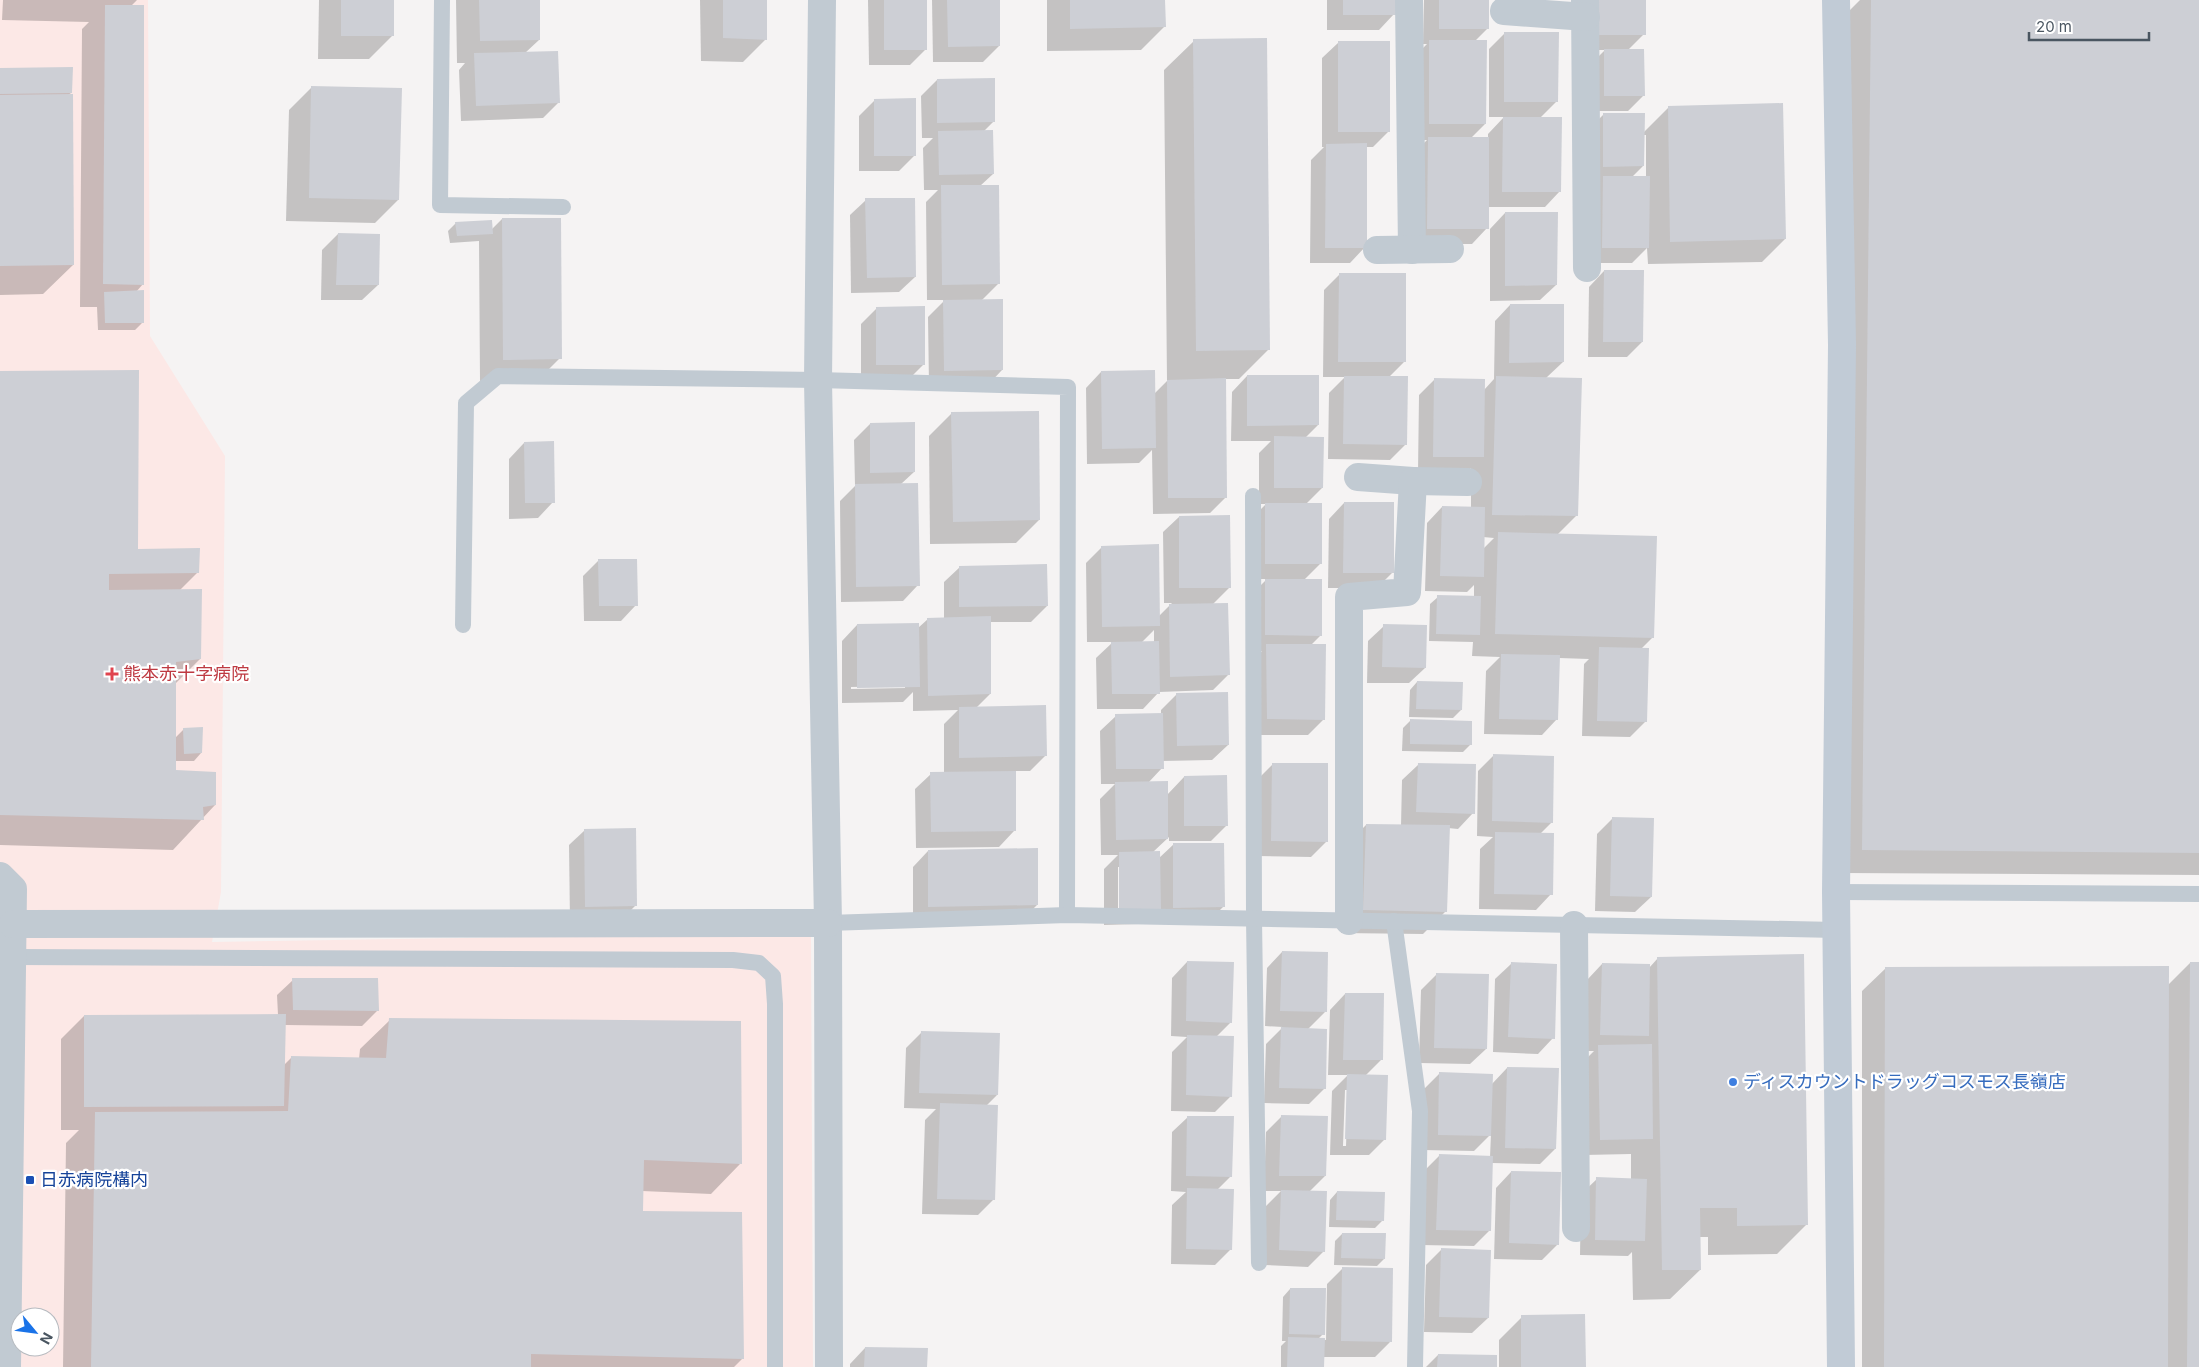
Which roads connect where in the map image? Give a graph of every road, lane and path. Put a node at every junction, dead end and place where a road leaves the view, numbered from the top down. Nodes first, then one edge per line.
1 (442, 0) edge
2 (822, 0) edge
3 (1409, 0) edge
4 (1836, 0) edge
5 (1586, 8) edge
6 (1504, 10) dead end
7 (563, 206) dead end
8 (1450, 249) dead end
9 (1378, 250) dead end
10 (1412, 250) junction
11 (1587, 268) dead end
12 (818, 380) junction
13 (1358, 477) dead end
14 (1413, 482) junction
15 (1468, 482) dead end
16 (1252, 496) dead end
17 (463, 625) dead end
18 (0, 876) edge
19 (1836, 892) junction
20 (2199, 894) edge
21 (1067, 915) junction
22 (1254, 919) junction
23 (1349, 920) junction
24 (1394, 921) junction
25 (828, 923) junction
26 (12, 924) junction
27 (1574, 925) junction
28 (1837, 930) junction
29 (12, 957) junction
30 (1576, 1228) dead end
31 (1259, 1263) dead end
32 (7, 1367) edge
33 (775, 1367) edge
34 (829, 1367) edge
35 (1415, 1367) edge
36 (1841, 1367) edge

1 - 7 lane
2 - 12 street
3 - 10 street
4 - 19 street
5 - 6 street
5 - 11 street
8 - 10 street
9 - 10 street
12 - 17 lane
12 - 21 lane
12 - 25 street
13 - 14 street
14 - 15 street
14 - 23 street
16 - 22 lane
18 - 26 street
19 - 20 lane
19 - 28 street
21 - 22 lane
21 - 25 lane
22 - 23 lane
22 - 31 lane
23 - 24 lane
24 - 27 lane
24 - 35 lane
25 - 26 street
25 - 34 street
26 - 29 street
27 - 28 lane
27 - 30 street
28 - 36 street
29 - 32 street
29 - 33 lane

